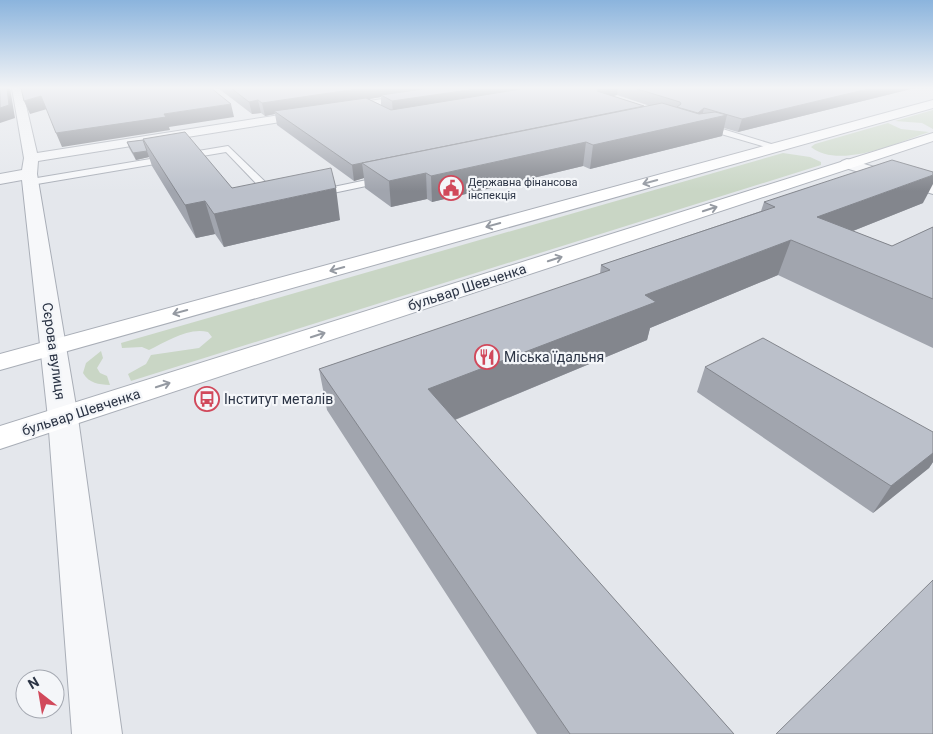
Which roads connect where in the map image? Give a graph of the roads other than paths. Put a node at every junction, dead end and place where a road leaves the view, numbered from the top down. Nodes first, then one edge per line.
1 (23, 122) edge
2 (259, 122) edge
3 (867, 122) edge
4 (253, 123) joint
5 (694, 127) edge
6 (933, 136) edge
7 (780, 146) junction
8 (847, 164) junction
9 (31, 172) junction
10 (396, 176) edge
11 (0, 179) edge
12 (933, 190) edge
13 (53, 347) junction
14 (0, 362) edge
15 (63, 418) junction
16 (0, 438) edge
17 (96, 734) edge

1 - 9 street, Сєрова вулиця
2 - 4 street
3 - 7 main road
4 - 9 street
5 - 7 lane
6 - 8 main road, бульвар Шевченка
7 - 8 main road
7 -> 13 main road
8 - 12 street
15 -> 8 main road, бульвар Шевченка
9 - 10 lane
9 - 11 street
9 - 13 street, Сєрова вулиця
13 - 14 main road
13 - 15 street, Сєрова вулиця
15 - 16 main road, бульвар Шевченка
15 - 17 street, Сєрова вулиця

